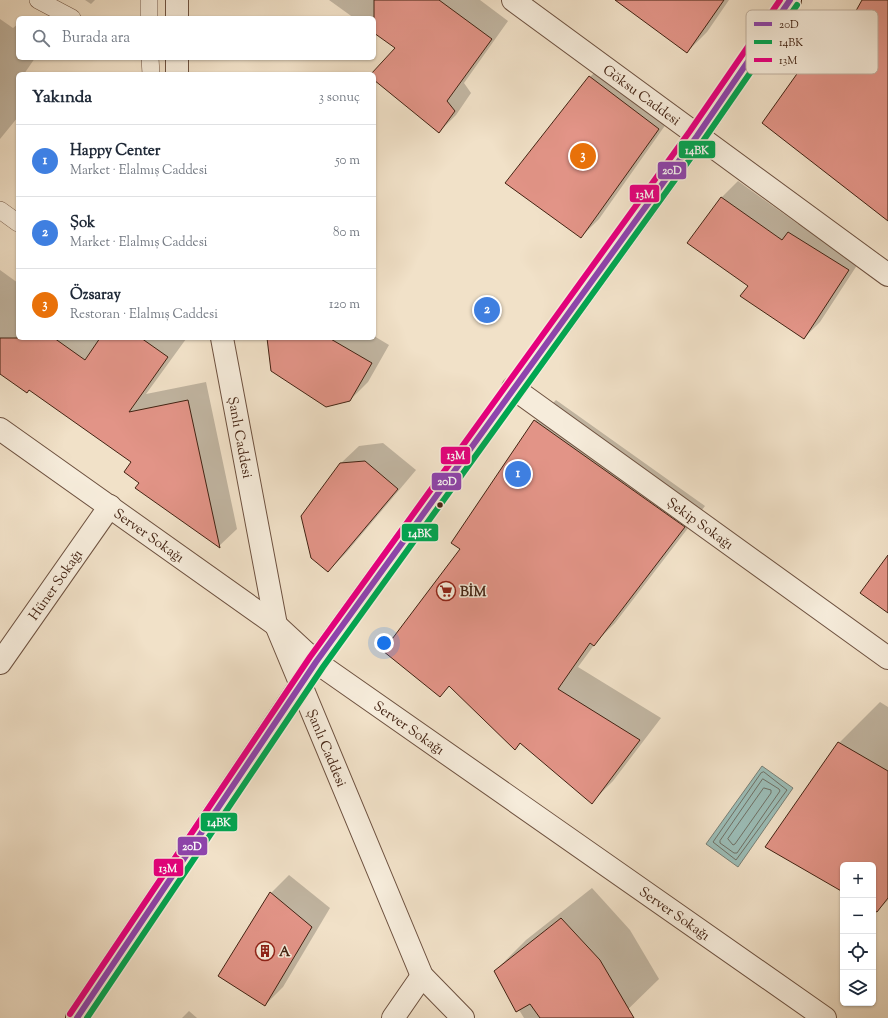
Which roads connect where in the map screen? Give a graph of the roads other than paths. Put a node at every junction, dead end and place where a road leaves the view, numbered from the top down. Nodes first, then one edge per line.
1 (38, 0) edge
2 (149, 0) edge
3 (177, 0) edge
4 (513, 0) edge
5 (790, 0) edge
6 (783, 10) edge
7 (68, 16) edge
8 (150, 16) edge
9 (177, 16) edge
10 (177, 60) edge
11 (746, 64) edge
12 (177, 72) edge
13 (697, 136) junction
14 (0, 210) edge
15 (16, 222) edge
16 (888, 275) edge
17 (222, 340) edge
18 (514, 388) junction
19 (0, 428) edge
20 (110, 506) junction
21 (276, 626) junction
22 (888, 658) edge
23 (316, 662) junction
24 (0, 663) edge
25 (301, 684) junction
26 (422, 976) junction
27 (78, 1018) edge
28 (393, 1018) edge
29 (463, 1018) edge
30 (825, 1018) edge

1 - 7 lane
2 - 8 lane
3 - 9 street
4 - 13 street, Göksu Caddesi
5 - 6 street
10 - 12 street
11 - 13 street
13 - 16 street, Göksu Caddesi
13 - 18 street
14 - 15 lane
17 - 21 street, Şanlı Caddesi
18 - 22 street, Şekip Sokağı
18 - 23 street
19 - 20 street, Server Sokağı
20 - 21 street, Server Sokağı
20 - 24 street, Hüner Sokağı
21 - 23 street, Server Sokağı
21 - 25 street, Şanlı Caddesi
23 - 25 street
23 - 30 street, Server Sokağı
25 - 26 street, Şanlı Caddesi
25 - 27 street
26 - 28 street
26 - 29 street, Şanlı Caddesi

